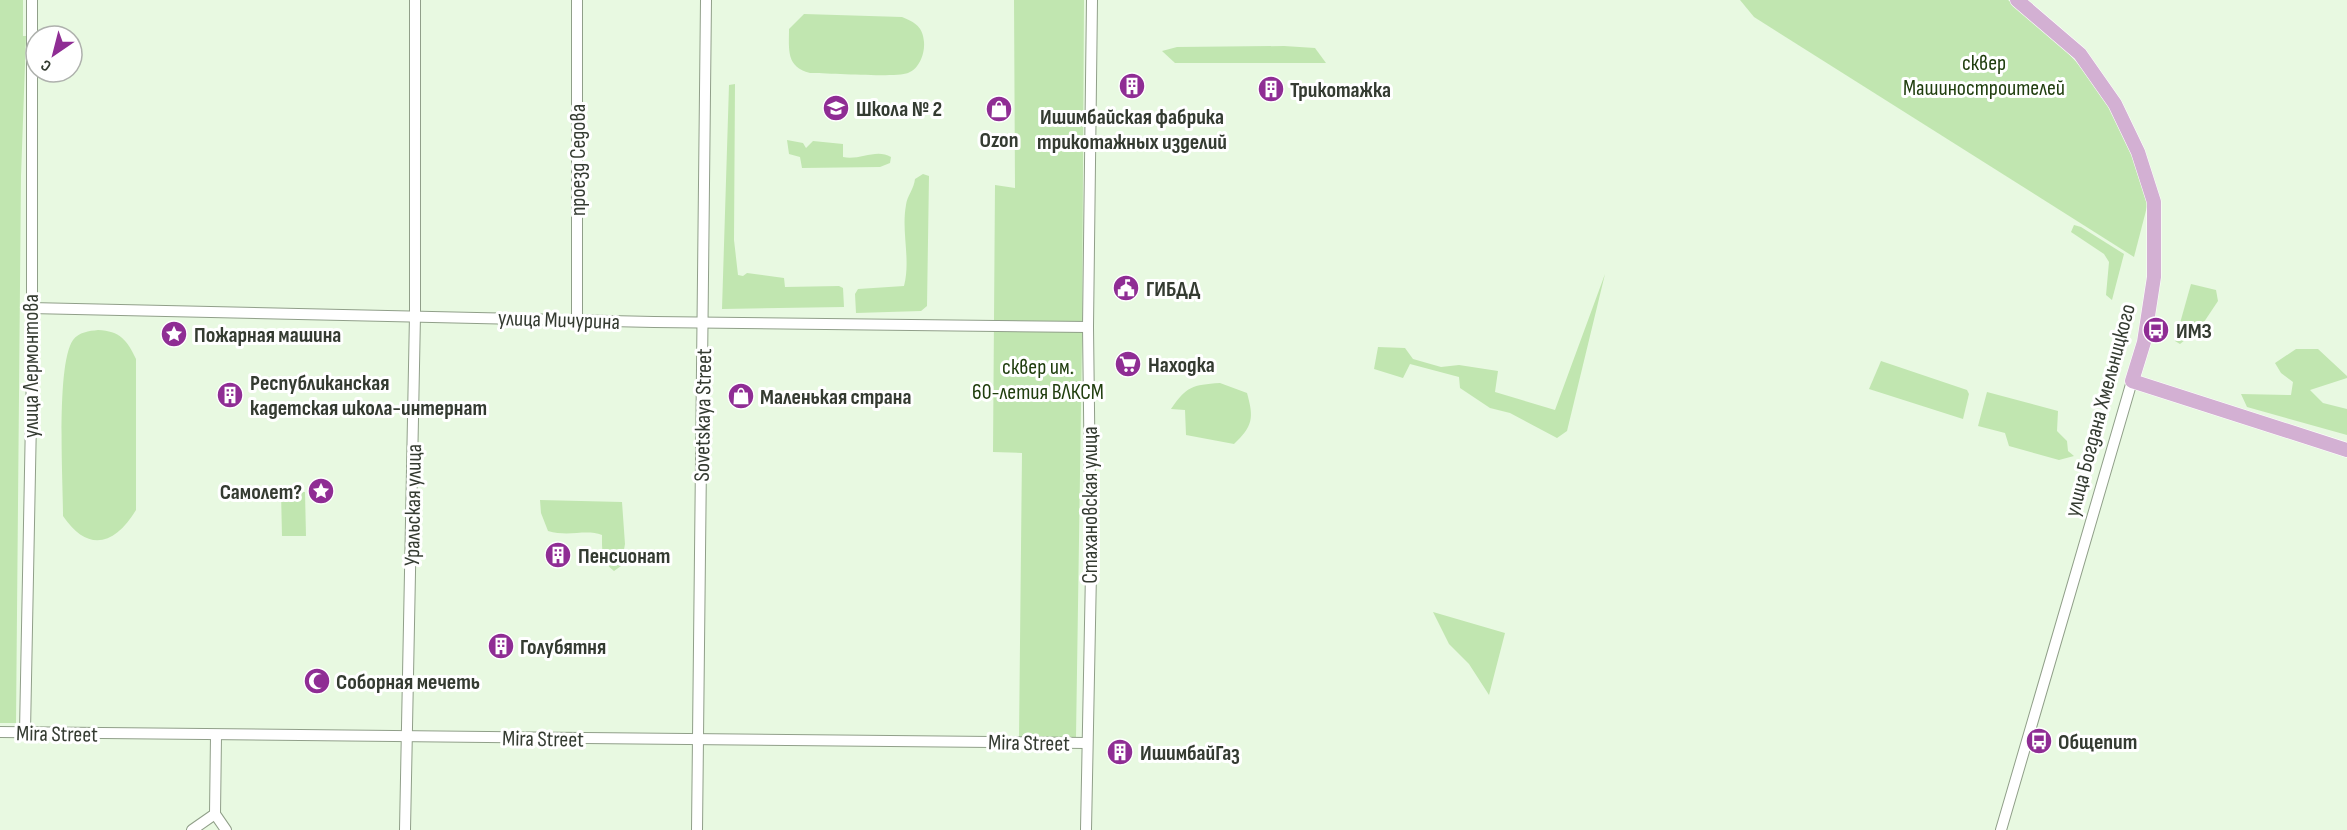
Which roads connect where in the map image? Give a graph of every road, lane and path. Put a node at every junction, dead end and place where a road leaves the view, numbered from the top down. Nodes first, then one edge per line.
1 (32, 0) edge
2 (415, 0) edge
3 (578, 0) edge
4 (706, 0) edge
5 (1092, 0) edge
6 (2017, 0) edge
7 (30, 308) junction
8 (415, 315) junction
9 (577, 320) junction
10 (703, 323) junction
11 (1088, 327) junction
12 (2132, 381) junction
13 (2347, 450) edge
14 (0, 732) edge
15 (25, 732) junction
16 (405, 735) junction
17 (216, 736) junction
18 (698, 739) junction
19 (1086, 743) junction
20 (215, 814) junction
21 (192, 830) edge
22 (226, 830) edge
23 (405, 830) edge
24 (697, 830) edge
25 (1086, 830) edge
26 (2001, 830) edge

1 - 7 street, улица Лермонтова
2 - 8 street, Уральская улица
3 - 9 street, проезд Седова
4 - 10 street, Sovetskaya Street
5 - 11 street, Стахановская улица
6 - 12 main road, улица Богдана Хмельницкого
7 - 8 street, улица Мичурина
7 - 15 street, улица Лермонтова
8 - 9 street, улица Мичурина
8 - 16 street, Уральская улица
9 - 10 street, улица Мичурина
10 - 11 street, улица Мичурина
10 - 18 street, Sovetskaya Street
11 - 19 street, Стахановская улица
12 - 13 main road
12 - 26 street, улица Богдана Хмельницкого
14 - 15 street, Mira Street
15 - 17 street, Mira Street
16 - 17 street, Mira Street
16 - 18 street, Mira Street
16 - 23 street, Уральская улица
17 - 20 street
18 - 19 street, Mira Street
18 - 24 street, Sovetskaya Street
19 - 25 street, Стахановская улица
20 - 21 street
20 - 22 street

